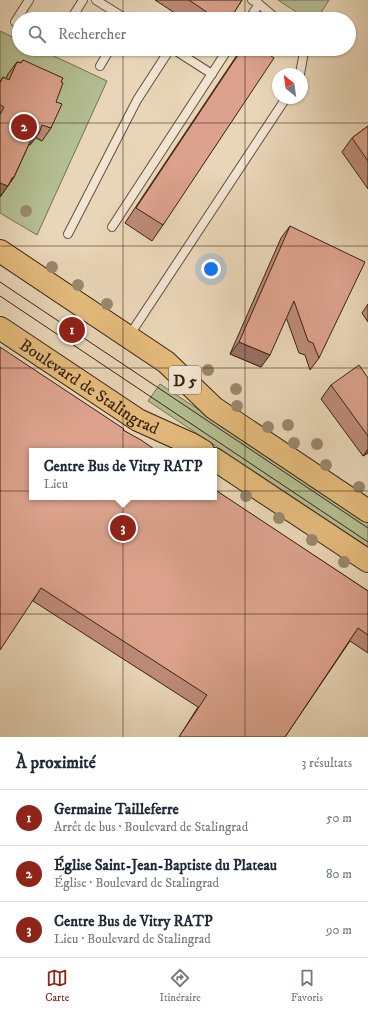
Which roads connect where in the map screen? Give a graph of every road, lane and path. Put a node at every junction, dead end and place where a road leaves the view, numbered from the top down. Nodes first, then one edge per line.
1 (28, 0) edge
2 (83, 0) edge
3 (96, 0) edge
4 (255, 2) edge
5 (21, 12) edge
6 (75, 12) edge
7 (115, 12) edge
8 (251, 12) edge
9 (269, 12) edge
10 (106, 56) edge
11 (166, 56) edge
12 (182, 56) edge
13 (224, 56) edge
14 (303, 56) edge
15 (100, 66) dead end
16 (301, 68) edge
17 (212, 74) junction
18 (282, 104) edge
19 (112, 227) dead end
20 (68, 234) dead end
21 (0, 251) edge
22 (0, 328) edge
23 (128, 337) junction
24 (198, 448) edge
25 (217, 461) edge
26 (368, 511) edge
27 (368, 561) edge

1 - 5 lane
2 - 6 lane
3 - 7 lane
4 - 8 lane
4 - 9 lane
10 - 15 lane
11 - 20 lane
12 - 17 lane
13 - 17 lane
14 - 16 lane
17 - 19 lane
18 - 23 lane
21 - 23 main road, D 5
22 - 24 main road, Boulevard de Stalingrad
23 - 26 main road, D 5
25 - 27 main road

